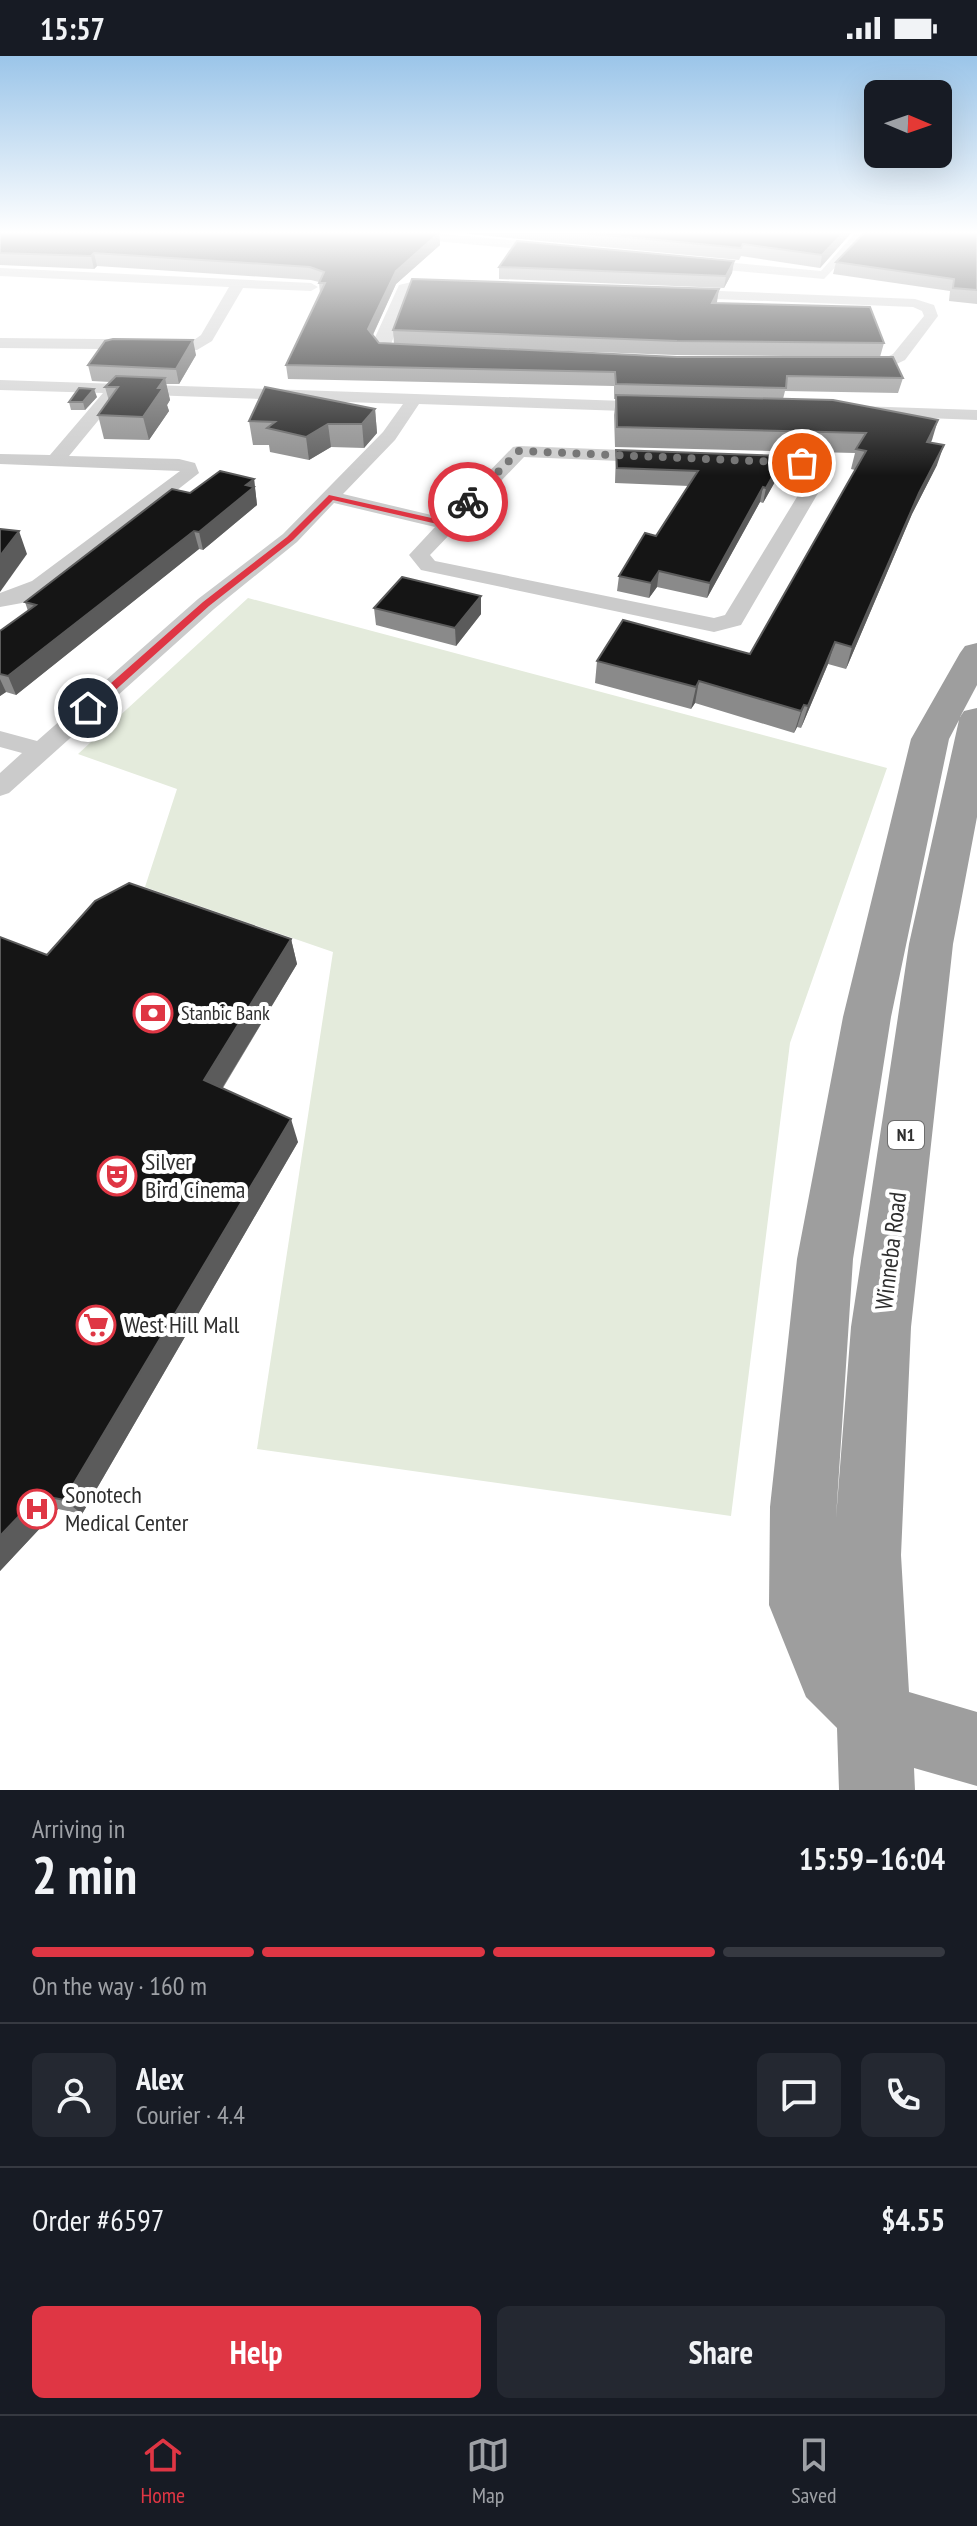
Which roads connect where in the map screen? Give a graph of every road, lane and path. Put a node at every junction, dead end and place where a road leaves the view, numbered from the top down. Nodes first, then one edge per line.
1 (221, 314) edge
2 (391, 314) edge
3 (930, 314) edge
4 (0, 343) edge
5 (677, 370) joint
6 (0, 385) edge
7 (115, 390) junction
8 (412, 402) junction
9 (671, 408) edge
10 (844, 411) edge
11 (977, 415) edge
12 (0, 459) edge
13 (56, 460) junction
14 (332, 497) junction
15 (446, 524) junction
16 (0, 600) edge
17 (977, 653) edge
18 (977, 719) edge
19 (0, 739) edge
20 (41, 750) junction
21 (0, 787) edge
22 (977, 1749) edge
23 (877, 1790) edge

1 - 4 street
2 - 5 street
3 - 5 street
6 - 7 street
7 - 8 street
7 - 13 street
8 - 9 street
8 - 14 street
10 - 11 street
12 - 13 street
13 - 16 street
14 - 15 street
14 - 20 street
15 - 15 street
17 - 22 highway
18 - 23 highway, Winneba Road / N1
19 - 20 street
20 - 21 street

